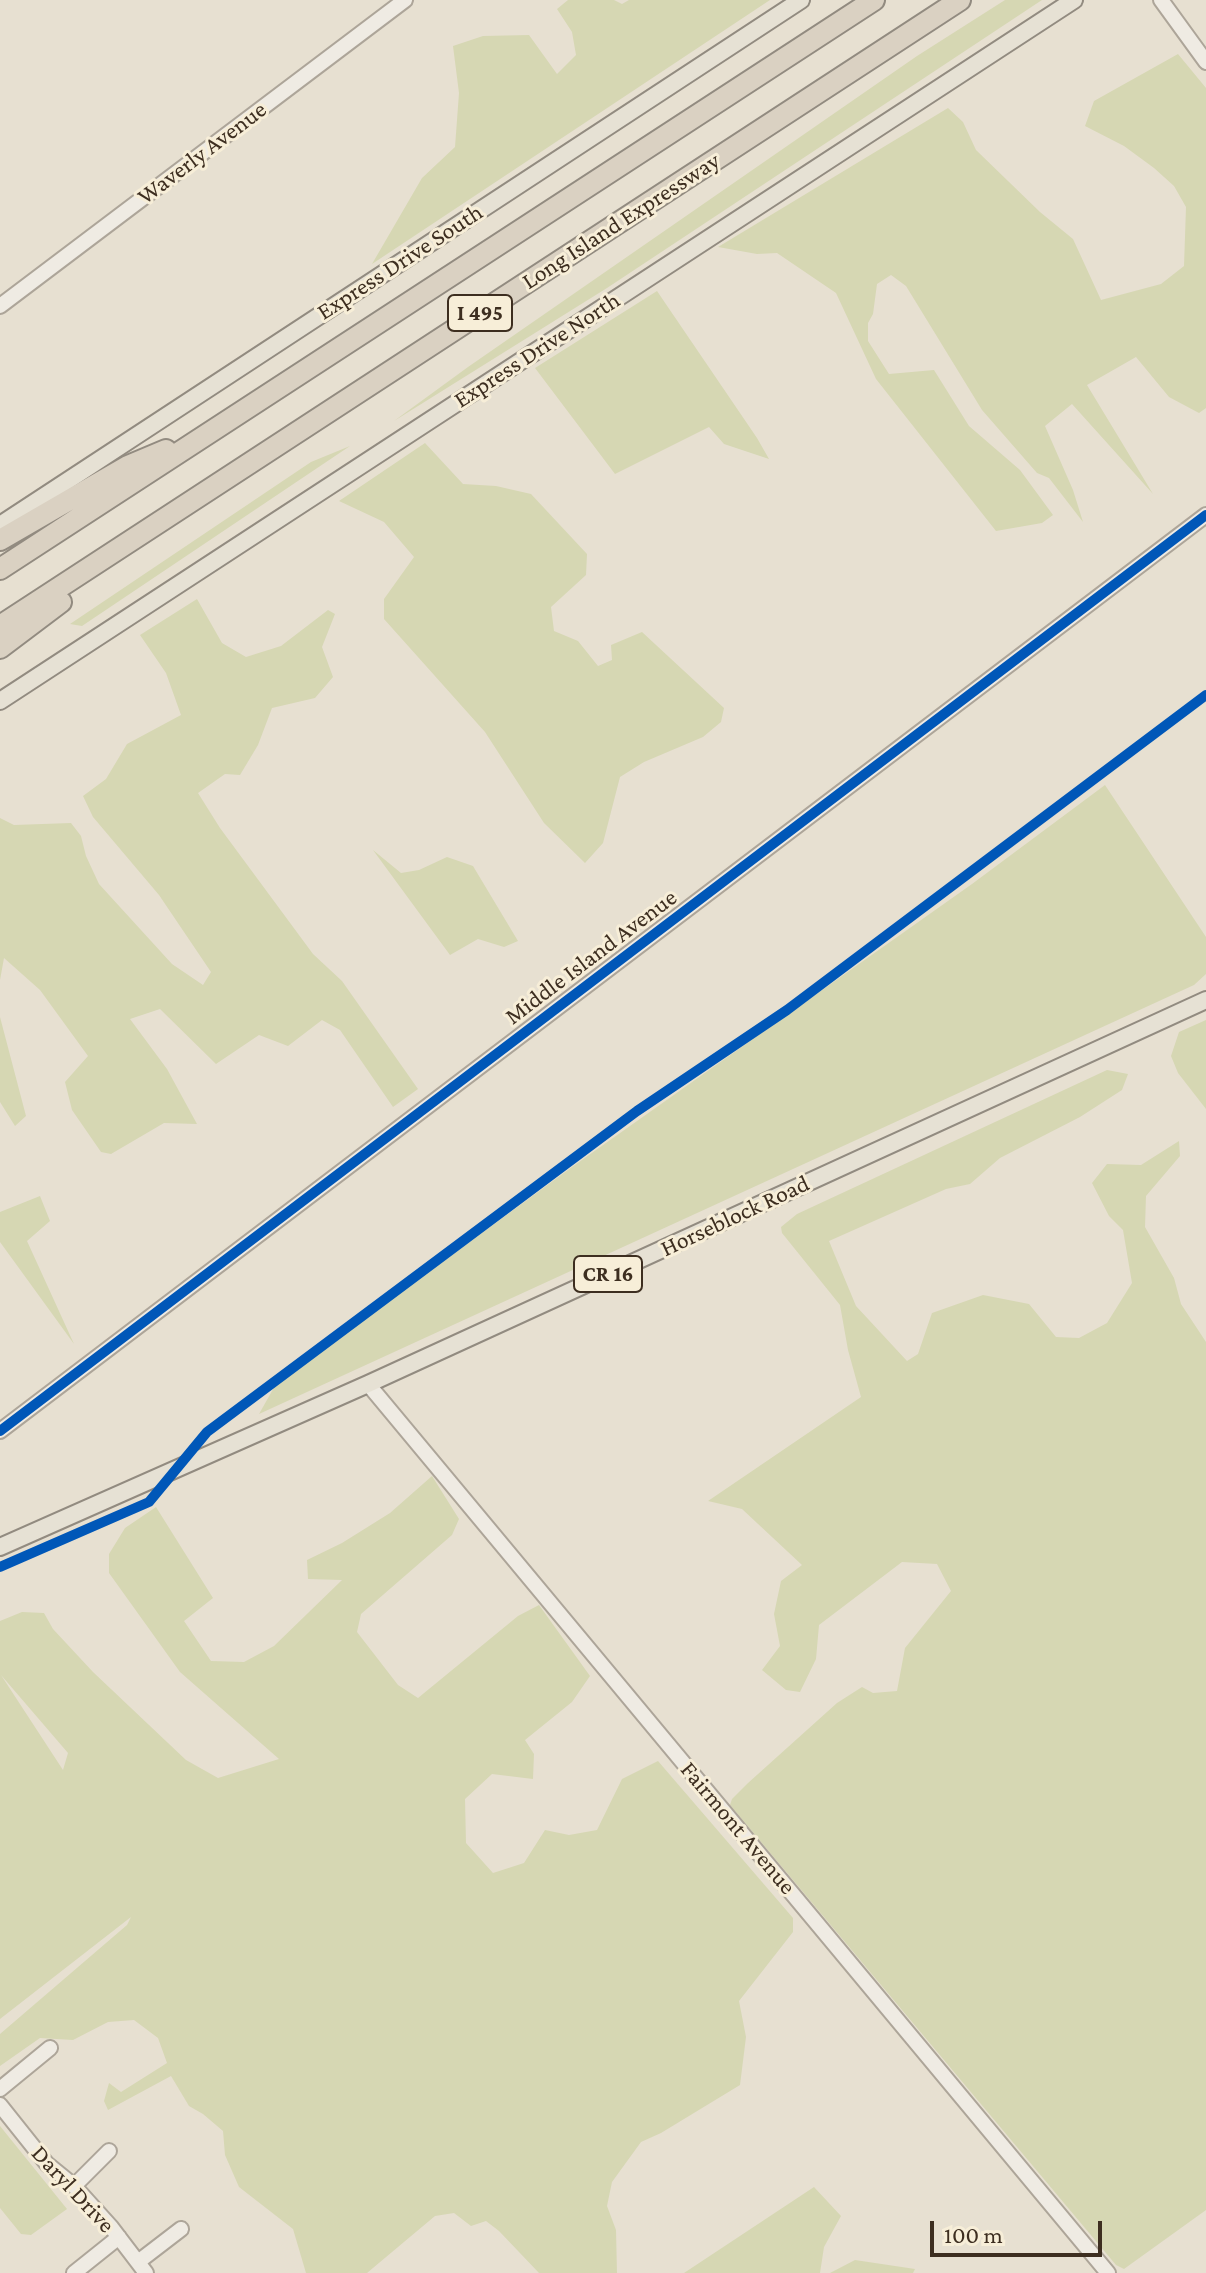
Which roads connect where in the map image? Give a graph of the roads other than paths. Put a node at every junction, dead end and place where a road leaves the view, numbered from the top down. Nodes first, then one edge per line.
1 (405, 0) edge
2 (801, 0) edge
3 (874, 0) edge
4 (960, 0) edge
5 (1074, 0) edge
6 (1161, 0) edge
7 (1206, 62) edge
8 (0, 306) edge
9 (224, 424) junction
10 (179, 509) junction
11 (1206, 515) edge
12 (0, 525) edge
13 (0, 540) edge
14 (0, 569) edge
15 (0, 626) edge
16 (0, 648) edge
17 (0, 701) edge
18 (1206, 1000) edge
19 (368, 1384) junction
20 (0, 1431) edge
21 (3, 1540) edge
22 (50, 2048) dead end
23 (0, 2089) edge
24 (0, 2105) edge
25 (109, 2151) dead end
26 (74, 2186) junction
27 (181, 2229) dead end
28 (119, 2237) junction
29 (142, 2267) edge
30 (74, 2273) edge
31 (1108, 2273) edge

1 - 8 street, Waverly Avenue
2 - 12 main road, Express Drive South
3 - 9 highway, Long Island Expressway / I 495
4 - 10 highway, Long Island Expressway / I 495
5 - 17 main road, Express Drive North
6 - 7 street
9 - 13 highway
9 - 14 highway, Long Island Expressway / I 495
10 - 15 highway, Long Island Expressway / I 495
10 - 16 highway
11 - 20 street, Middle Island Avenue
18 - 19 main road, Horseblock Road / CR 16
19 - 21 main road, Horseblock Road / CR 16
19 - 31 street, Fairmont Avenue
22 - 23 street
24 - 26 street, Daryl Drive
25 - 26 street
26 - 28 street, Daryl Drive
27 - 29 street
28 - 29 street, Daryl Drive
28 - 30 street

